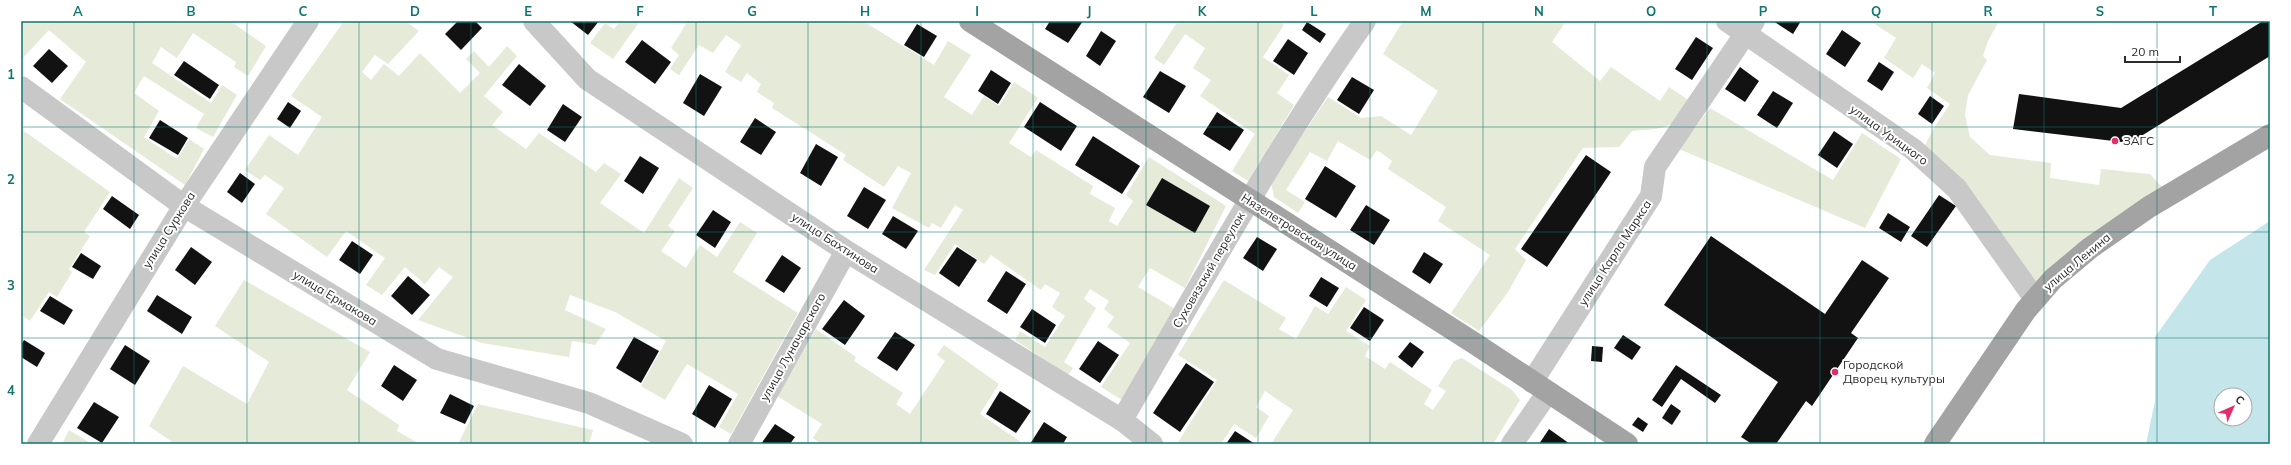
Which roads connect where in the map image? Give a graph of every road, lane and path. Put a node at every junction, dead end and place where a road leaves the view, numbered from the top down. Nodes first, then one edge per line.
1 (308, 21) edge
2 (534, 21) edge
3 (970, 21) edge
4 (1366, 21) edge
5 (1727, 21) edge
6 (1750, 28) edge
7 (21, 87) edge
8 (2270, 135) edge
9 (1249, 201) junction
10 (184, 206) junction
11 (846, 251) junction
12 (2035, 299) junction
13 (1540, 387) junction
14 (1122, 420) junction
15 (38, 444) edge
16 (682, 444) edge
17 (739, 444) edge
18 (1152, 444) edge
19 (1512, 444) edge
20 (1627, 444) edge
21 (1936, 444) edge

1 - 10 street, улица Суркова
2 - 11 street, улица Бахтинова
3 - 9 main road, Нязепетровская улица
4 - 9 street, Суховязский переулок
5 - 6 street, улица Урицкого
6 - 12 street, улица Урицкого
6 - 13 street, улица Карла Маркса
7 - 10 street, улица Ермакова
8 - 12 main road, улица Ленина
9 - 13 main road, Нязепетровская улица
9 - 14 street, Суховязский переулок
10 - 15 street, улица Суркова
10 - 16 street, улица Ермакова
11 - 14 street, улица Бахтинова
11 - 17 street, улица Луначарского
12 - 21 main road, улица Ленина
13 - 19 street, улица Карла Маркса
13 - 20 main road, Нязепетровская улица
14 - 18 street, улица Бахтинова

